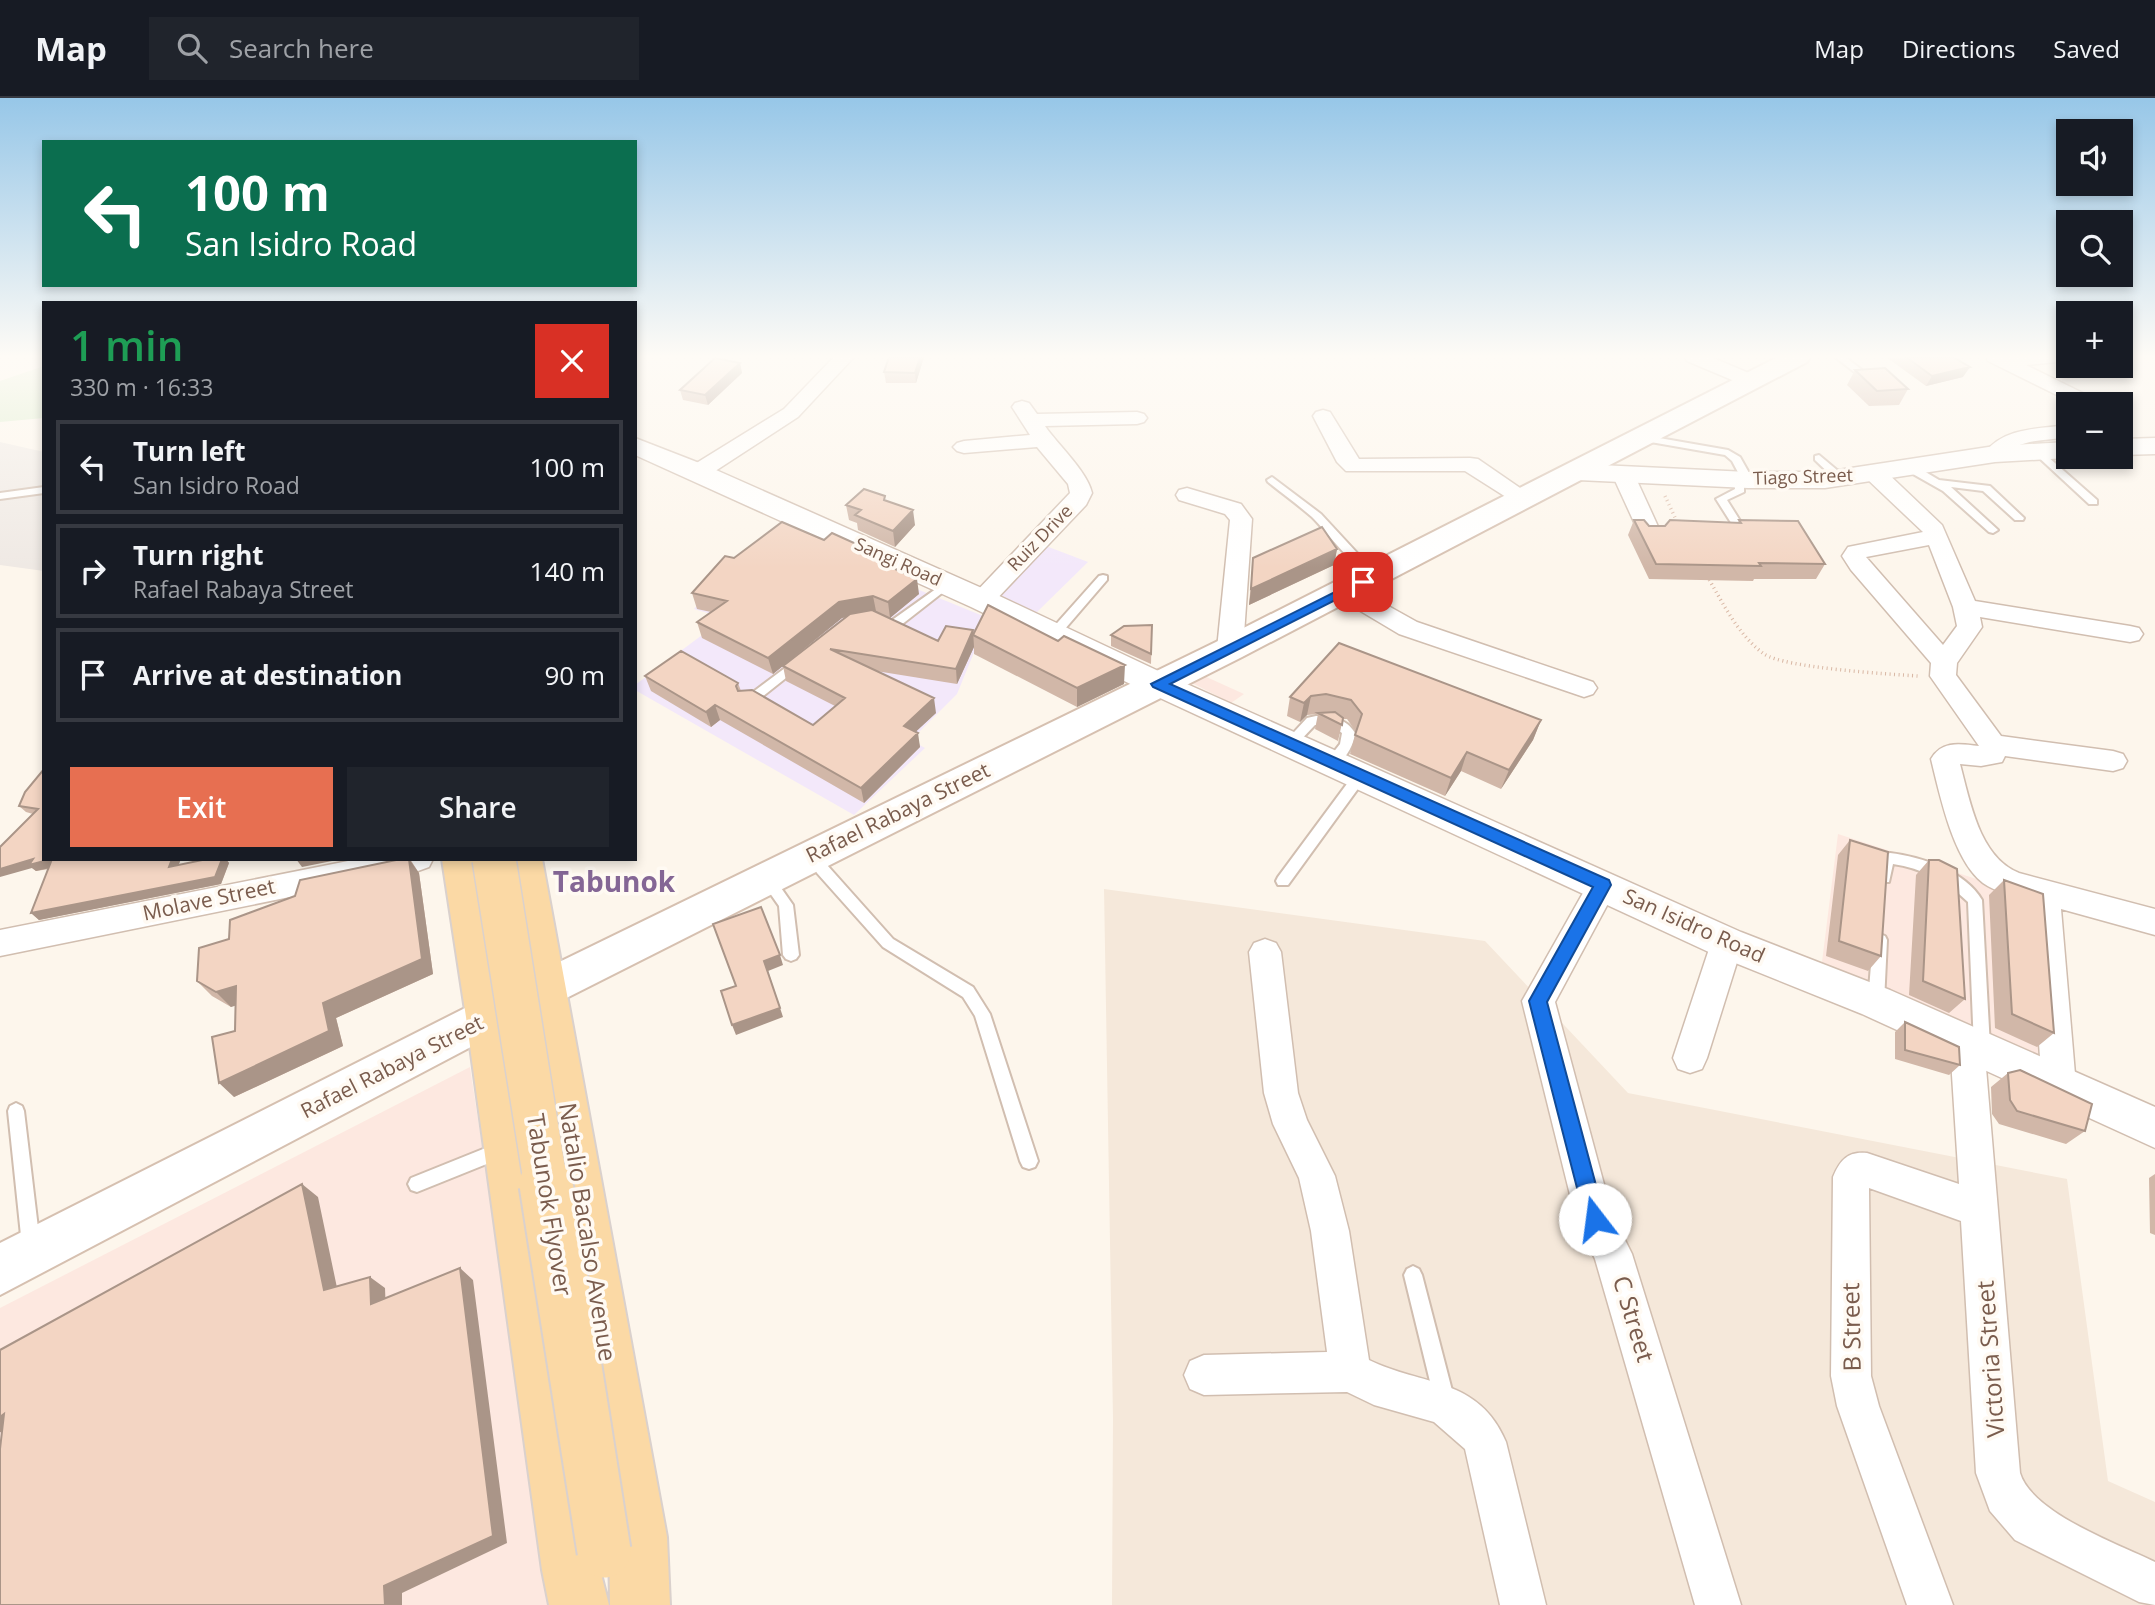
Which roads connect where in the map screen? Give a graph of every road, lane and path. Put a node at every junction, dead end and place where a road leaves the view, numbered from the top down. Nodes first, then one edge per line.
1 (768, 427) edge
2 (1036, 427) edge
3 (1329, 427) edge
4 (1662, 427) edge
5 (2056, 433) edge
6 (1642, 438) junction
7 (1044, 440) junction
8 (637, 447) edge
9 (964, 447) dead end
10 (2056, 451) edge
11 (2039, 452) junction
12 (1994, 454) junction
13 (1819, 458) dead end
14 (1912, 467) junction
15 (698, 472) junction
16 (1578, 472) junction
17 (1874, 473) junction
18 (1623, 474) junction
19 (1655, 476) junction
20 (1840, 478) junction
21 (1272, 480) dead end
22 (1744, 480) junction
23 (1935, 482) junction
24 (42, 490) edge
25 (1187, 495) dead end
26 (0, 496) edge
27 (1525, 499) junction
28 (2093, 502) dead end
29 (2019, 517) dead end
30 (1739, 527) edge
31 (1681, 529) edge
32 (1993, 530) dead end
33 (1650, 533) edge
34 (1936, 537) junction
35 (1704, 571) edge
36 (1377, 574) junction
37 (1103, 578) dead end
38 (947, 584) junction
39 (1348, 589) junction
40 (982, 600) junction
41 (1965, 607) junction
42 (893, 626) edge
43 (1054, 634) junction
44 (2130, 634) dead end
45 (1230, 649) junction
46 (804, 658) edge
47 (1944, 669) junction
48 (1158, 684) junction
49 (1584, 688) dead end
50 (749, 701) edge
51 (1993, 745) junction
52 (2113, 761) dead end
53 (1346, 769) junction
54 (814, 855) junction
55 (408, 861) edge
56 (461, 861) edge
57 (494, 861) edge
58 (523, 861) edge
59 (766, 878) junction
60 (1283, 881) dead end
61 (1603, 885) junction
62 (1883, 891) edge
63 (2044, 892) junction
64 (1881, 918) edge
65 (2155, 922) edge
66 (0, 943) edge
67 (1727, 943) junction
68 (1265, 952) dead end
69 (791, 955) dead end
70 (546, 988) junction
71 (1876, 1002) junction
72 (488, 1017) junction
73 (1975, 1048) junction
74 (1690, 1058) dead end
75 (2059, 1086) junction
76 (16, 1111) dead end
77 (2155, 1128) edge
78 (508, 1147) junction
79 (1029, 1161) dead end
80 (417, 1184) dead end
81 (1981, 1210) junction
82 (16, 1262) edge
83 (1413, 1275) dead end
84 (1350, 1372) junction
85 (1204, 1375) dead end
86 (1446, 1404) junction
87 (601, 1578) edge
88 (2155, 1586) edge
89 (579, 1605) edge
90 (625, 1605) edge
91 (640, 1605) edge
92 (1523, 1605) edge
93 (1718, 1605) edge
94 (1930, 1605) edge

1 - 15 street
2 - 7 street, Ruiz Drive
3 - 27 street
4 - 6 main road, Rafael Rabaya Street
5 - 12 street
6 - 16 main road, Rafael Rabaya Street
6 - 22 lane
7 - 9 street
7 - 40 street, Ruiz Drive
8 - 15 street, Sangi Road
10 - 11 street, Tiago Street
11 - 12 street, Tiago Street
11 - 28 lane
12 - 14 street, Tiago Street
13 - 20 lane
14 - 17 street, Tiago Street
14 - 23 lane
15 - 38 street, Sangi Road
16 - 18 street, Tiago Street
16 - 27 main road, Rafael Rabaya Street
17 - 20 street, Tiago Street
17 - 34 street
18 - 19 street, Tiago Street
18 - 33 street
19 - 22 street, Tiago Street
19 - 31 path
20 - 22 street, Tiago Street
21 - 36 lane
22 - 30 lane
23 - 29 lane
23 - 32 lane
24 - 26 lane
25 - 45 street
27 - 36 main road, Rafael Rabaya Street
34 - 41 street
34 - 47 street
35 - 47 path
36 - 39 main road, Rafael Rabaya Street
37 - 43 lane
38 - 40 street, Sangi Road
38 - 42 lane
39 - 45 main road, Rafael Rabaya Street
39 - 49 street
40 - 43 street, Sangi Road
41 - 44 street
41 - 47 street
43 - 48 street, Sangi Road
45 - 48 main road, Rafael Rabaya Street
46 - 50 lane
47 - 51 street
48 - 53 street, San Isidro Road
48 - 54 main road, Rafael Rabaya Street
51 - 52 street
51 - 63 street
53 - 60 lane
53 - 61 street, San Isidro Road
54 - 59 main road, Rafael Rabaya Street
54 - 79 lane
55 - 66 street, Molave Street
56 - 72 main road
57 - 87 main road, Tabunok Flyover, bridge
58 - 70 main road, Natalio Bacalso Avenue
59 - 69 lane
59 - 70 main road, Rafael Rabaya Street
61 - 67 street, San Isidro Road
61 - 93 street, C Street
62 - 73 lane
63 - 65 street
63 - 75 street
64 - 71 lane
67 - 71 street, San Isidro Road
67 - 74 street
68 - 84 street
70 - 72 main road, Rafael Rabaya Street
70 - 91 main road, Natalio Bacalso Avenue
71 - 73 street, San Isidro Road
72 - 78 main road
72 - 82 main road, Rafael Rabaya Street
73 - 75 street, San Isidro Road
73 - 81 street, Victoria Street
75 - 77 street, San Isidro Road
76 - 82 lane
78 - 80 lane
78 - 89 main road
81 - 88 street, Victoria Street
81 - 94 street, B Street
83 - 86 lane
84 - 85 street
84 - 86 street
86 - 92 street
87 - 90 main road

